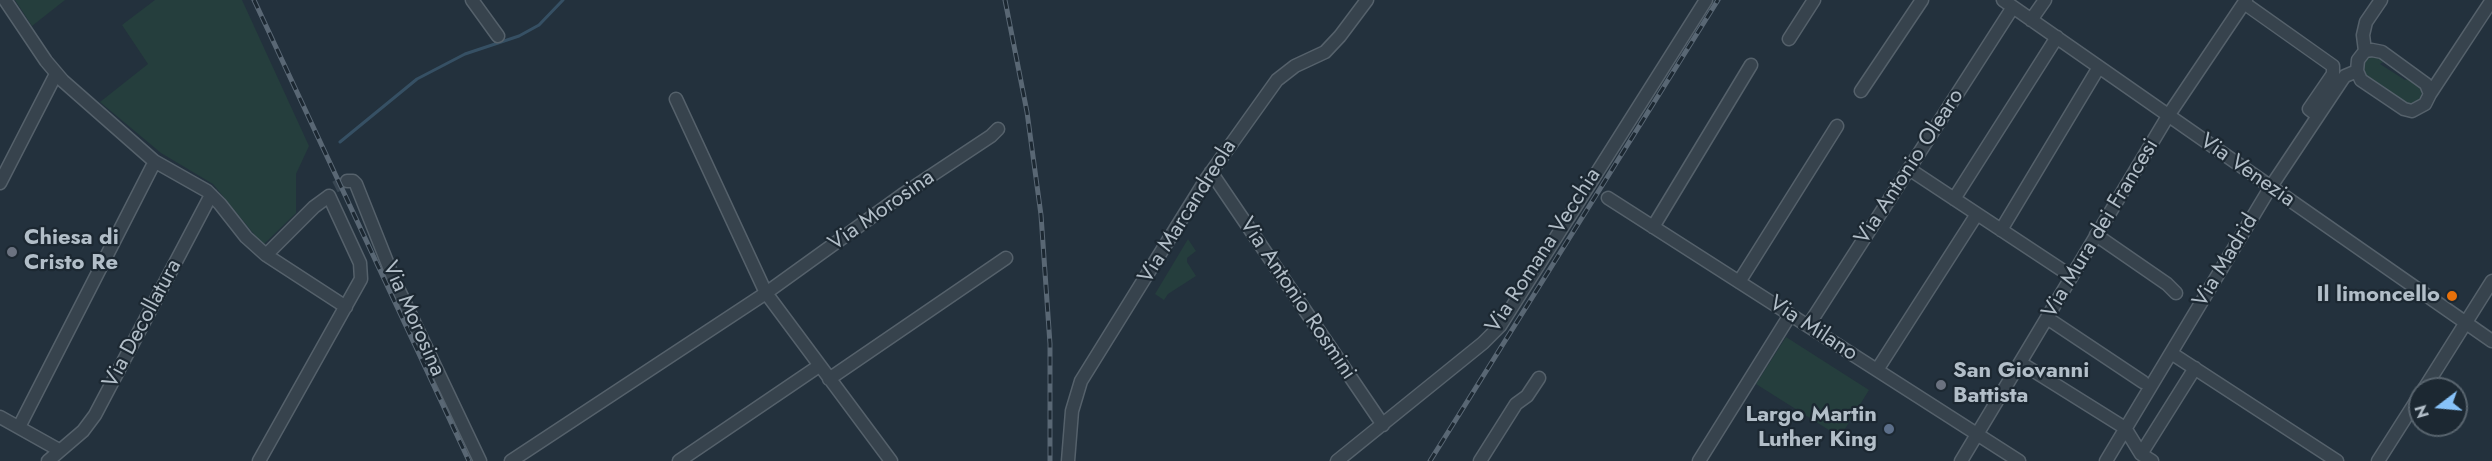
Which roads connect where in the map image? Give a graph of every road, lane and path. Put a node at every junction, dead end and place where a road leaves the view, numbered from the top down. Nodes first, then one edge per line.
1 (5, 0) edge
2 (472, 0) edge
3 (1367, 0) edge
4 (1706, 0) edge
5 (1814, 0) edge
6 (1922, 0) edge
7 (2045, 0) edge
8 (2381, 0) edge
9 (2492, 0) edge
10 (2245, 2) edge
11 (2008, 4) edge
12 (2031, 20) junction
13 (498, 36) dead end
14 (2057, 37) junction
15 (1789, 39) dead end
16 (2365, 51) junction
17 (1751, 64) dead end
18 (2099, 67) junction
19 (2357, 71) junction
20 (56, 74) junction
21 (1860, 91) dead end
22 (2430, 94) junction
23 (676, 99) dead end
24 (2168, 116) junction
25 (2318, 116) junction
26 (1837, 126) dead end
27 (998, 129) dead end
28 (152, 167) dead end
29 (1910, 169) junction
30 (1211, 172) junction
31 (347, 181) dead end
32 (0, 183) edge
33 (2270, 188) junction
34 (211, 195) junction
35 (1608, 198) dead end
36 (1954, 199) junction
37 (1977, 214) junction
38 (1653, 227) junction
39 (2001, 230) junction
40 (2096, 235) junction
41 (267, 255) junction
42 (1006, 258) dead end
43 (2071, 276) junction
44 (2492, 281) edge
45 (1738, 282) junction
46 (766, 293) junction
47 (2176, 293) dead end
48 (346, 307) junction
49 (1790, 315) junction
50 (2047, 318) junction
51 (2466, 324) junction
52 (1808, 326) junction
53 (2492, 341) edge
54 (2171, 353) junction
55 (2021, 363) junction
56 (819, 366) junction
57 (2195, 368) junction
58 (1877, 370) junction
59 (2432, 377) edge
60 (1539, 378) dead end
61 (829, 379) junction
62 (2143, 382) dead end
63 (2408, 414) edge
64 (0, 417) edge
65 (1383, 425) junction
66 (19, 427) junction
67 (2125, 428) junction
68 (1977, 434) junction
69 (62, 447) junction
70 (2141, 454) junction
71 (48, 461) edge
72 (259, 461) edge
73 (480, 461) edge
74 (511, 461) edge
75 (680, 461) edge
76 (891, 461) edge
77 (1068, 461) edge
78 (1337, 461) edge
79 (1479, 461) edge
80 (1699, 461) edge
81 (1961, 461) edge
82 (2019, 461) edge
83 (2106, 461) edge
84 (2152, 461) edge
85 (2337, 461) edge
86 (2378, 461) edge

1 - 20 street
2 - 13 street
3 - 30 street, Via Marcandreola
4 - 65 street, Via Romana Vecchia
5 - 15 street
6 - 21 street
7 - 12 street
8 - 16 street
9 - 22 street
10 - 24 street, Via Mura dei Francesi
10 - 25 street
11 - 12 street, Via Venezia
11 - 29 street, Via Antonio Olearo
12 - 14 street, Via Venezia
14 - 18 street, Via Venezia
14 - 36 street
16 - 19 street
16 - 22 street
17 - 38 street
18 - 24 street, Via Venezia
18 - 39 street
19 - 22 street
19 - 25 street, Via Madrid
20 - 32 street
20 - 34 street
23 - 46 street
24 - 33 street, Via Venezia
24 - 40 street, Via Mura dei Francesi
25 - 33 street, Via Madrid
26 - 45 street
27 - 46 street, Via Morosina
28 - 66 street
29 - 36 street
29 - 52 street, Via Antonio Olearo
30 - 65 street, Via Antonio Rosmini
30 - 77 street, Via Marcandreola
31 - 73 street, Via Morosina
33 - 51 street, Via Venezia
33 - 54 street, Via Madrid
34 - 41 street
34 - 69 street, Via Decollatura
35 - 38 street, Via Milano
36 - 37 street
37 - 39 street
37 - 58 street
38 - 45 street, Via Milano
39 - 43 street
40 - 43 street, Via Mura dei Francesi
40 - 47 street
41 - 48 street
41 - 48 street
42 - 61 street
43 - 50 street, Via Mura dei Francesi
44 - 51 street
45 - 49 street, Via Milano
46 - 56 street
46 - 74 street, Via Morosina
48 - 72 street
49 - 52 street, Via Milano
49 - 80 street
50 - 55 street, Via Mura dei Francesi
50 - 62 street
51 - 53 street, Via Venezia
51 - 59 street
52 - 58 street, Via Milano
54 - 57 street
54 - 67 street, Via Madrid
55 - 67 street
55 - 68 street, Via Mura dei Francesi
56 - 61 street
56 - 75 street
57 - 70 street
57 - 85 street
58 - 68 street, Via Milano
60 - 79 street
61 - 76 street
63 - 86 street
64 - 66 street
65 - 78 street, Via Romana Vecchia
66 - 69 street
67 - 70 street
67 - 83 street, Via Madrid
68 - 81 street, Via Mura dei Francesi
68 - 82 street, Via Milano
69 - 71 street, Via Decollatura
70 - 84 street

